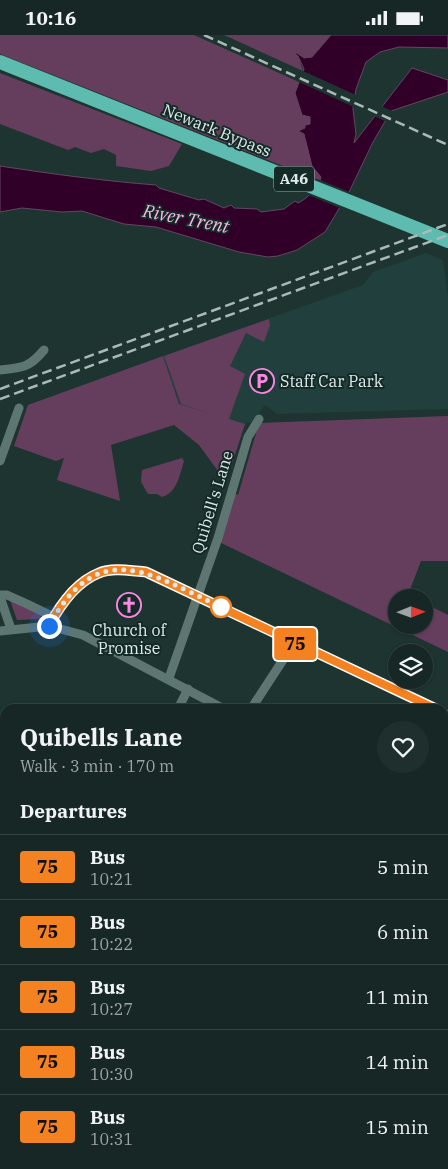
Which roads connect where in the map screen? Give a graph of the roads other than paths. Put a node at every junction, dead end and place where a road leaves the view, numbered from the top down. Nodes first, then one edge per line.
1 (0, 62) edge
2 (448, 241) edge
3 (44, 350) dead end
4 (0, 370) edge
5 (19, 408) dead end
6 (259, 419) dead end
7 (0, 461) edge
8 (0, 596) edge
9 (198, 596) junction
10 (54, 617) junction
11 (49, 626) junction
12 (11, 629) junction
13 (0, 631) edge
14 (294, 643) junction
15 (169, 678) junction
16 (188, 689) junction
17 (180, 704) edge
18 (215, 704) edge
19 (254, 704) edge
20 (425, 704) edge

1 - 2 highway, Newark Bypass / A46
3 - 4 street
5 - 7 street
6 - 9 street, Quibell's Lane
8 - 10 street
8 - 12 street
9 - 10 street
9 - 14 street
9 - 15 street, Quibell's Lane
10 - 11 street
11 - 12 street
11 - 15 street
12 - 13 street
14 - 19 street
14 - 20 street
15 - 16 street
16 - 17 street
16 - 18 street

